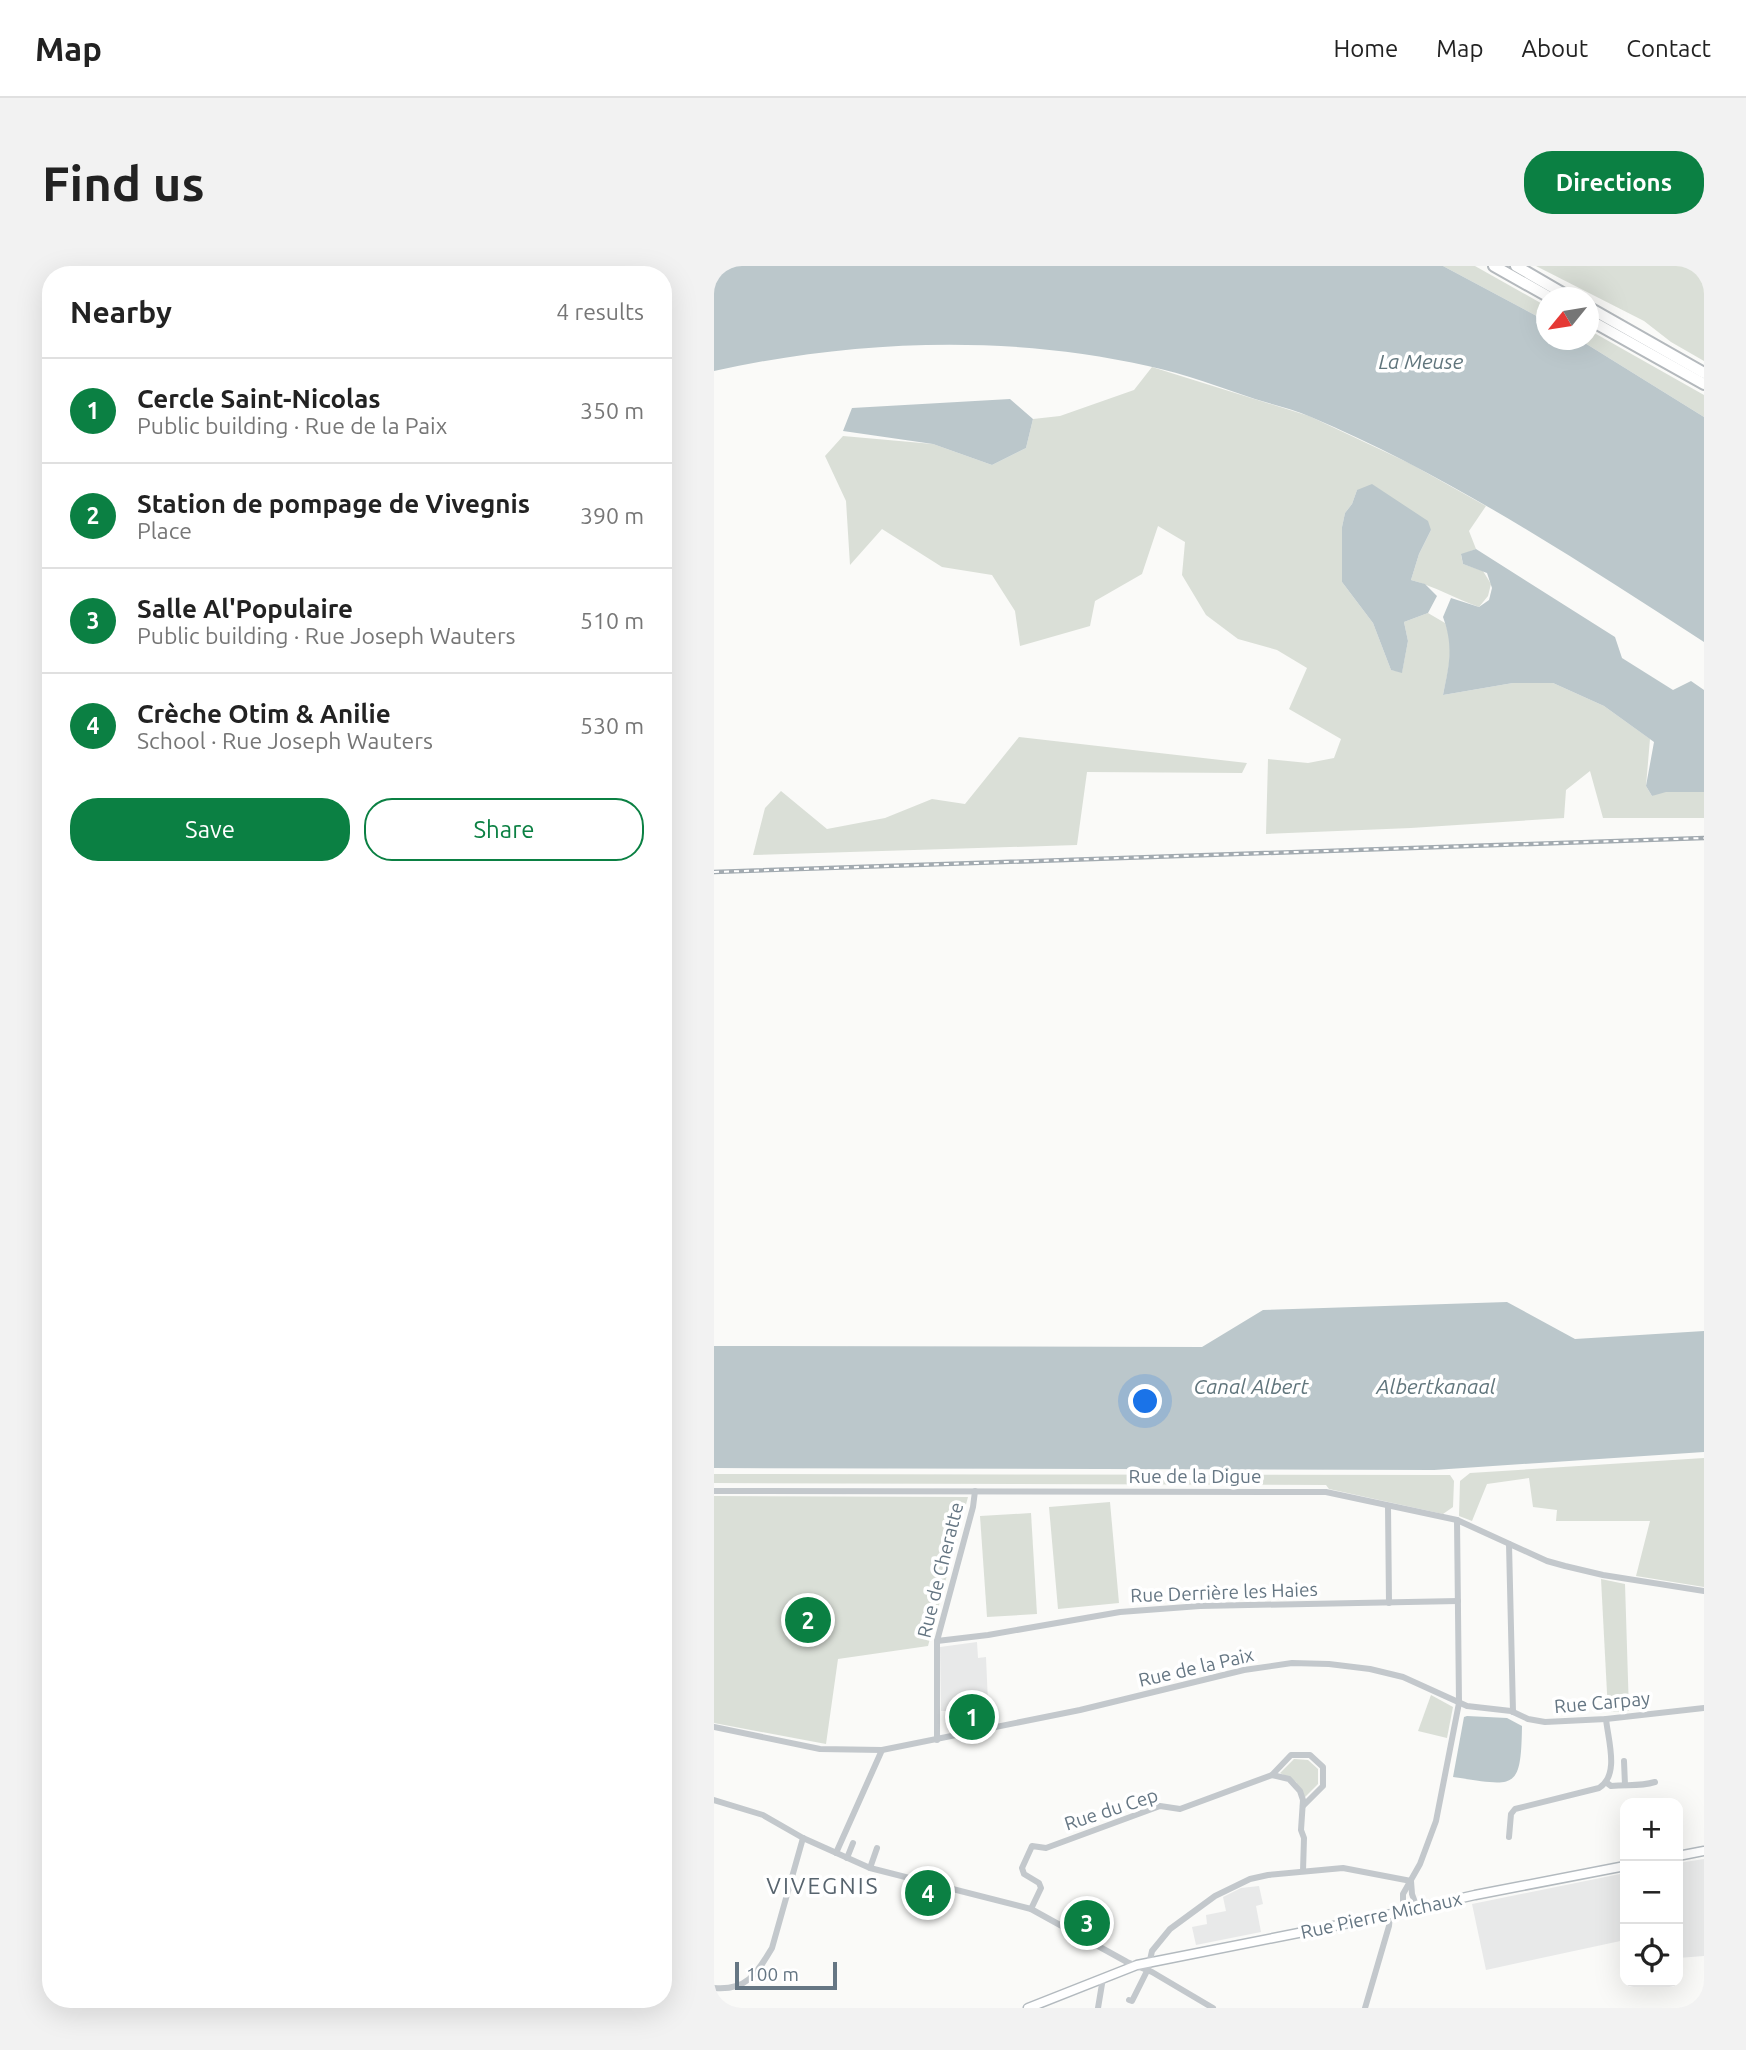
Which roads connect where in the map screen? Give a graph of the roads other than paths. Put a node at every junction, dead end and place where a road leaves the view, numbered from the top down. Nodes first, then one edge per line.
1 (1494, 266) edge
2 (1516, 266) edge
3 (1552, 287) edge
4 (1536, 290) edge
5 (1599, 313) edge
6 (1599, 325) edge
7 (1704, 373) edge
8 (1704, 384) edge
9 (714, 1491) edge
10 (975, 1491) junction
11 (1388, 1506) junction
12 (1457, 1520) junction
13 (1509, 1544) junction
14 (1704, 1591) edge
15 (1458, 1601) junction
16 (1389, 1603) junction
17 (937, 1641) junction
18 (1459, 1703) junction
19 (1704, 1708) edge
20 (1513, 1712) junction
21 (1606, 1719) junction
22 (714, 1727) edge
23 (937, 1740) junction
24 (882, 1750) junction
25 (1624, 1761) dead end
26 (1272, 1775) junction
27 (1655, 1782) dead end
28 (1607, 1783) junction
29 (1625, 1785) junction
30 (714, 1800) edge
31 (1303, 1806) junction
32 (1508, 1837) dead end
33 (803, 1838) junction
34 (853, 1843) dead end
35 (877, 1848) dead end
36 (1704, 1851) edge
37 (836, 1853) junction
38 (1683, 1855) edge
39 (847, 1858) junction
40 (870, 1868) junction
41 (1620, 1868) edge
42 (1303, 1871) junction
43 (1411, 1881) junction
44 (1417, 1908) junction
45 (1031, 1909) junction
46 (1403, 1911) junction
47 (1390, 1914) junction
48 (1137, 1965) junction
49 (1148, 1966) junction
50 (1103, 1978) junction
51 (714, 1988) edge
52 (1129, 2000) dead end
53 (1028, 2008) edge
54 (1098, 2008) edge
55 (1213, 2008) edge
56 (1365, 2008) edge

1 - 4 highway
2 - 3 highway
5 - 7 highway
6 - 8 highway
9 - 10 street, Rue de la Digue
10 - 11 street, Rue de la Digue
10 - 17 street, Rue de Cheratte
11 - 12 street, Rue de la Digue
11 - 16 street
12 - 13 street, Rue de la Digue
12 - 15 street
13 - 14 street, Rue de la Digue
13 - 20 street
15 - 16 street, Rue Derrière les Haies
15 - 18 street
16 - 17 street, Rue Derrière les Haies
17 - 23 street, Rue de Cheratte
18 - 20 street, Rue Carpay
18 - 23 street, Rue de la Paix
18 - 43 street
19 - 21 street, Rue Carpay
20 - 21 street, Rue Carpay
21 - 28 street
22 - 24 street
23 - 24 street
24 - 37 street
25 - 29 street
26 - 31 street
26 - 31 street, Rue du Cep
26 - 45 street, Rue du Cep
27 - 29 street
28 - 29 street
28 - 32 street
30 - 33 street
31 - 42 street
33 - 37 street
33 - 51 street
34 - 39 street
35 - 40 street
36 - 38 main road
37 - 39 street
39 - 40 street
40 - 45 street
41 - 44 main road, Rue Pierre Michaux
42 - 43 street
42 - 49 street
43 - 44 street
43 - 46 street
44 - 46 main road, Rue Pierre Michaux
45 - 48 street
46 - 47 main road, Rue Pierre Michaux
47 - 49 main road, Rue Pierre Michaux
47 - 56 street
48 - 49 main road, Rue Pierre Michaux
48 - 50 main road, Rue Pierre Michaux
49 - 52 street
49 - 55 street
50 - 53 main road, Rue Pierre Michaux
50 - 54 street

